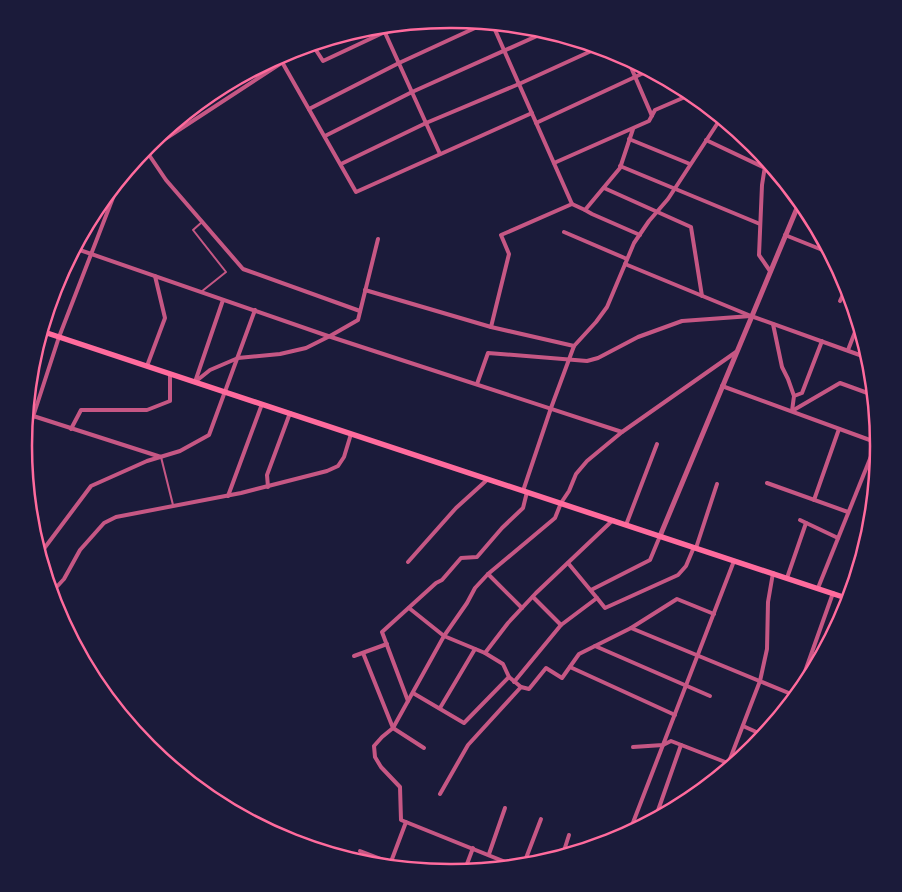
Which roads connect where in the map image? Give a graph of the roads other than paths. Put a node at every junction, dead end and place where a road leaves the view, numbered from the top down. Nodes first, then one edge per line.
1 (475, 28) edge
2 (495, 30) edge
3 (385, 33) edge
4 (381, 34) edge
5 (536, 37) edge
6 (315, 50) edge
7 (504, 51) junction
8 (590, 51) edge
9 (283, 63) edge
10 (399, 63) junction
11 (274, 67) edge
12 (632, 69) edge
13 (641, 74) edge
14 (635, 77) junction
15 (519, 84) junction
16 (412, 92) junction
17 (683, 98) edge
18 (309, 109) junction
19 (532, 113) junction
20 (652, 116) junction
21 (426, 123) junction
22 (536, 123) junction
23 (717, 123) edge
24 (633, 128) junction
25 (174, 132) edge
26 (325, 136) junction
27 (630, 139) junction
28 (706, 140) junction
29 (440, 154) junction
30 (150, 156) edge
31 (554, 163) junction
32 (341, 164) junction
33 (690, 164) junction
34 (620, 166) junction
35 (763, 167) edge
36 (765, 168) edge
37 (604, 188) junction
38 (674, 189) junction
39 (112, 201) edge
40 (572, 204) junction
41 (796, 209) edge
42 (585, 210) junction
43 (657, 211) junction
44 (202, 222) junction
45 (760, 224) junction
46 (564, 232) dead end
47 (640, 235) junction
48 (785, 235) junction
49 (378, 239) dead end
50 (819, 249) edge
51 (82, 251) edge
52 (91, 254) junction
53 (628, 259) junction
54 (625, 264) junction
55 (770, 272) junction
56 (155, 276) junction
57 (365, 290) junction
58 (201, 292) junction
59 (702, 296) junction
60 (842, 297) edge
61 (223, 300) junction
62 (840, 301) dead end
63 (255, 310) junction
64 (360, 312) junction
65 (751, 316) junction
66 (773, 324) junction
67 (491, 327) junction
68 (48, 333) edge
69 (854, 335) edge
70 (330, 336) junction
71 (59, 337) junction
72 (822, 341) junction
73 (574, 346) junction
74 (848, 350) junction
75 (736, 352) junction
76 (859, 354) edge
77 (238, 358) junction
78 (569, 361) junction
79 (147, 366) junction
80 (170, 374) junction
81 (195, 382) junction
82 (477, 384) junction
83 (722, 386) junction
84 (226, 392) junction
85 (866, 393) edge
86 (794, 396) junction
87 (262, 404) junction
88 (551, 408) junction
89 (792, 411) junction
90 (290, 414) junction
91 (34, 416) joint
92 (71, 428) junction
93 (840, 429) junction
94 (622, 432) junction
95 (351, 434) junction
96 (870, 439) edge
97 (657, 444) dead end
98 (160, 457) junction
99 (870, 459) edge
100 (488, 479) junction
101 (767, 483) dead end
102 (717, 484) dead end
103 (268, 487) junction
104 (525, 491) junction
105 (228, 496) junction
106 (814, 500) junction
107 (561, 503) junction
108 (174, 506) junction
109 (848, 512) junction
110 (613, 520) junction
111 (800, 520) dead end
112 (806, 523) junction
113 (626, 525) junction
114 (660, 536) junction
115 (838, 538) junction
116 (45, 547) edge
117 (695, 548) junction
118 (734, 561) junction
119 (408, 562) dead end
120 (568, 563) junction
121 (773, 573) junction
122 (488, 574) junction
123 (787, 578) junction
124 (57, 587) edge
125 (818, 588) junction
126 (591, 590) junction
127 (834, 593) junction
128 (842, 596) edge
129 (533, 597) junction
130 (597, 598) junction
131 (409, 608) junction
132 (522, 608) junction
133 (714, 614) junction
134 (561, 625) junction
135 (631, 628) junction
136 (444, 636) junction
137 (387, 644) junction
138 (594, 646) junction
139 (475, 649) junction
140 (363, 653) junction
141 (485, 653) junction
142 (354, 656) dead end
143 (697, 656) junction
144 (809, 662) edge
145 (570, 667) junction
146 (509, 677) junction
147 (760, 681) junction
148 (514, 682) junction
149 (686, 685) junction
150 (521, 687) junction
151 (789, 692) edge
152 (413, 693) junction
153 (710, 696) dead end
154 (408, 701) junction
155 (440, 708) junction
156 (675, 714) junction
157 (743, 726) junction
158 (394, 728) junction
159 (756, 732) edge
160 (663, 745) junction
161 (682, 745) junction
162 (634, 747) dead end
163 (424, 748) dead end
164 (729, 759) edge
165 (726, 761) edge
166 (440, 794) dead end
167 (505, 808) dead end
168 (659, 809) edge
169 (541, 819) dead end
170 (406, 822) junction
171 (633, 823) edge
172 (569, 835) dead end
173 (473, 848) junction
174 (565, 848) edge
175 (360, 851) dead end
176 (489, 854) junction
177 (372, 857) edge
178 (526, 857) edge
179 (392, 860) edge
180 (505, 861) edge
181 (467, 864) edge

1 - 10 street
2 - 7 street
3 - 10 street
4 - 6 street
5 - 7 street
7 - 15 street
7 - 16 street
8 - 15 street
9 - 18 street
10 - 16 street
10 - 18 street
11 - 25 street
12 - 14 street
13 - 14 street
14 - 20 street
14 - 22 street
15 - 19 street
15 - 21 street
16 - 21 street
16 - 26 street
17 - 20 street
18 - 26 street
19 - 22 street
19 - 29 street
20 - 24 street
21 - 29 street
21 - 32 street
22 - 31 street
23 - 28 street
24 - 27 street
24 - 31 street
26 - 32 street
27 - 33 street
27 - 34 street
28 - 33 street
28 - 35 street
29 - 32 street
30 - 44 street
31 - 40 street
33 - 38 street
34 - 37 street
34 - 38 street
36 - 45 street
37 - 42 street
37 - 43 street
38 - 43 street
38 - 45 street
39 - 52 street
40 - 42 street
40 - 67 street
41 - 48 street
42 - 47 street
43 - 47 street
43 - 59 street
44 - 58 lane
44 - 64 street
45 - 55 street
46 - 53 street
47 - 53 street
48 - 50 street
48 - 55 street
49 - 57 street
51 - 52 street
52 - 56 street
52 - 71 street
53 - 54 street
54 - 59 street
54 - 73 street
55 - 65 street
56 - 58 street
56 - 79 street
57 - 64 street
57 - 67 street
58 - 61 street
59 - 65 street
60 - 62 street
61 - 63 street
61 - 81 street
63 - 70 street
63 - 77 street
64 - 70 street
65 - 66 street
65 - 75 street
65 - 78 street
66 - 72 street
66 - 86 street
67 - 73 street
68 - 71 main road
69 - 74 street
70 - 77 street
70 - 82 street
71 - 79 main road
71 - 91 street
72 - 74 street
72 - 86 street
73 - 78 street
74 - 76 street
75 - 83 street
75 - 94 street
77 - 81 street
77 - 84 street
78 - 82 street
78 - 88 street
79 - 80 main road
80 - 81 main road
80 - 92 street
81 - 84 main road
82 - 88 street
83 - 89 street
83 - 114 street
84 - 87 main road
84 - 98 street
85 - 89 street
86 - 89 street
87 - 90 main road
87 - 105 street
88 - 94 street
88 - 104 street
89 - 93 street
90 - 95 main road
90 - 103 street
91 - 92 street
92 - 98 street
93 - 96 street
93 - 106 street
94 - 107 street
95 - 100 main road
95 - 103 street
97 - 113 street
98 - 108 lane
98 - 116 street
99 - 109 street
100 - 104 main road
100 - 119 street
101 - 106 street
102 - 117 street
103 - 105 street
104 - 107 main road
104 - 131 street
105 - 108 street
106 - 109 street
107 - 110 main road
107 - 122 street
108 - 124 street
109 - 115 street
110 - 113 main road
110 - 120 street
111 - 112 street
112 - 115 street
112 - 123 street
113 - 114 main road
114 - 117 main road
114 - 126 street
115 - 125 street
117 - 118 main road
117 - 130 street
118 - 121 main road
118 - 133 street
120 - 126 street
120 - 129 street
121 - 123 main road
121 - 147 street
122 - 132 street
122 - 136 street
123 - 125 main road
125 - 127 main road
126 - 130 street
127 - 128 main road
127 - 144 street
129 - 132 street
129 - 134 street
130 - 134 street
131 - 136 street
131 - 137 street
132 - 141 street
133 - 135 street
133 - 143 street
134 - 148 street
135 - 138 street
135 - 143 street
136 - 139 street
136 - 152 street
137 - 140 street
137 - 154 street
138 - 145 street
138 - 149 street
139 - 141 street
139 - 155 street
140 - 142 street
140 - 158 street
141 - 146 street
143 - 147 street
143 - 149 street
145 - 150 street
145 - 156 street
146 - 148 street
146 - 155 street
147 - 151 street
147 - 157 street
148 - 150 street
149 - 153 street
149 - 156 street
150 - 166 street
152 - 154 street
152 - 155 street
154 - 158 street
156 - 160 street
157 - 159 street
157 - 164 street
158 - 163 street
158 - 170 street
160 - 161 street
160 - 162 street
160 - 171 street
161 - 165 street
161 - 168 street
167 - 176 street
169 - 178 street
170 - 173 street
170 - 179 street
172 - 174 street
173 - 176 street
173 - 181 street
175 - 177 street
176 - 180 street

